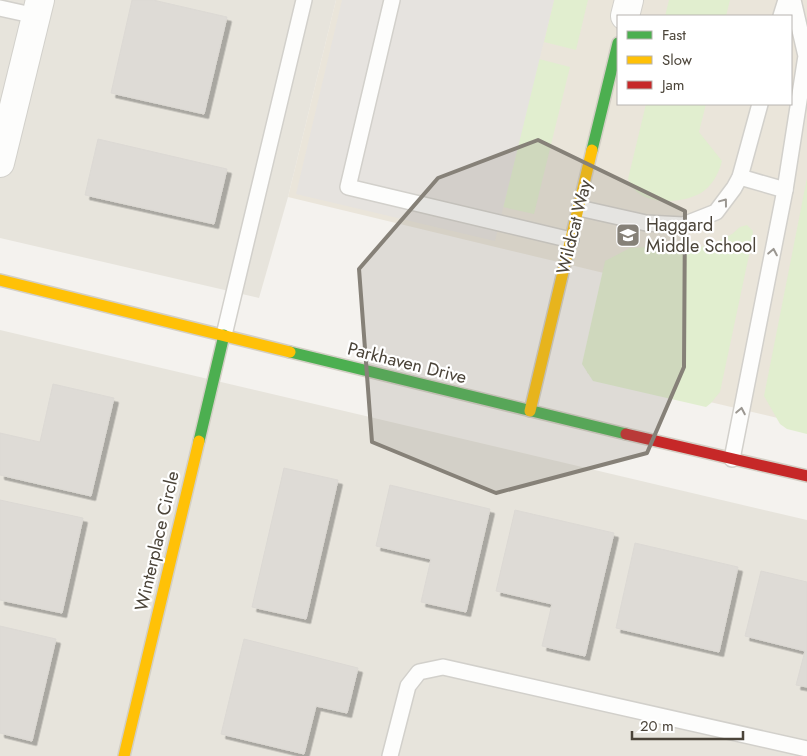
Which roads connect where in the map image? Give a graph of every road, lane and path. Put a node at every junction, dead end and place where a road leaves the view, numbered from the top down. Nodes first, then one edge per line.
1 (304, 0) edge
2 (392, 0) edge
3 (629, 0) edge
4 (786, 0) edge
5 (793, 0) edge
6 (0, 8) edge
7 (38, 8) edge
8 (625, 15) edge
9 (782, 15) edge
10 (617, 47) edge
11 (760, 105) edge
12 (0, 163) edge
13 (740, 177) junction
14 (785, 190) junction
15 (579, 208) junction
16 (571, 240) junction
17 (0, 280) edge
18 (224, 335) junction
19 (530, 411) junction
20 (732, 459) junction
21 (807, 476) edge
22 (807, 749) edge
23 (124, 756) edge
24 (390, 756) edge

1 - 18 lane
2 - 16 lane
3 - 8 street
4 - 9 lane
5 - 14 lane
6 - 7 lane
7 - 12 street
10 - 15 street, Wildcat Way
11 - 13 lane
13 - 14 lane
15 -> 13 lane
20 -> 14 lane
15 - 16 street, Wildcat Way
16 - 19 street, Wildcat Way
17 - 18 street, Parkhaven Drive
18 - 19 street, Parkhaven Drive
18 - 23 street, Winterplace Circle
19 - 20 street, Parkhaven Drive
20 - 21 street, Parkhaven Drive
22 - 24 lane

